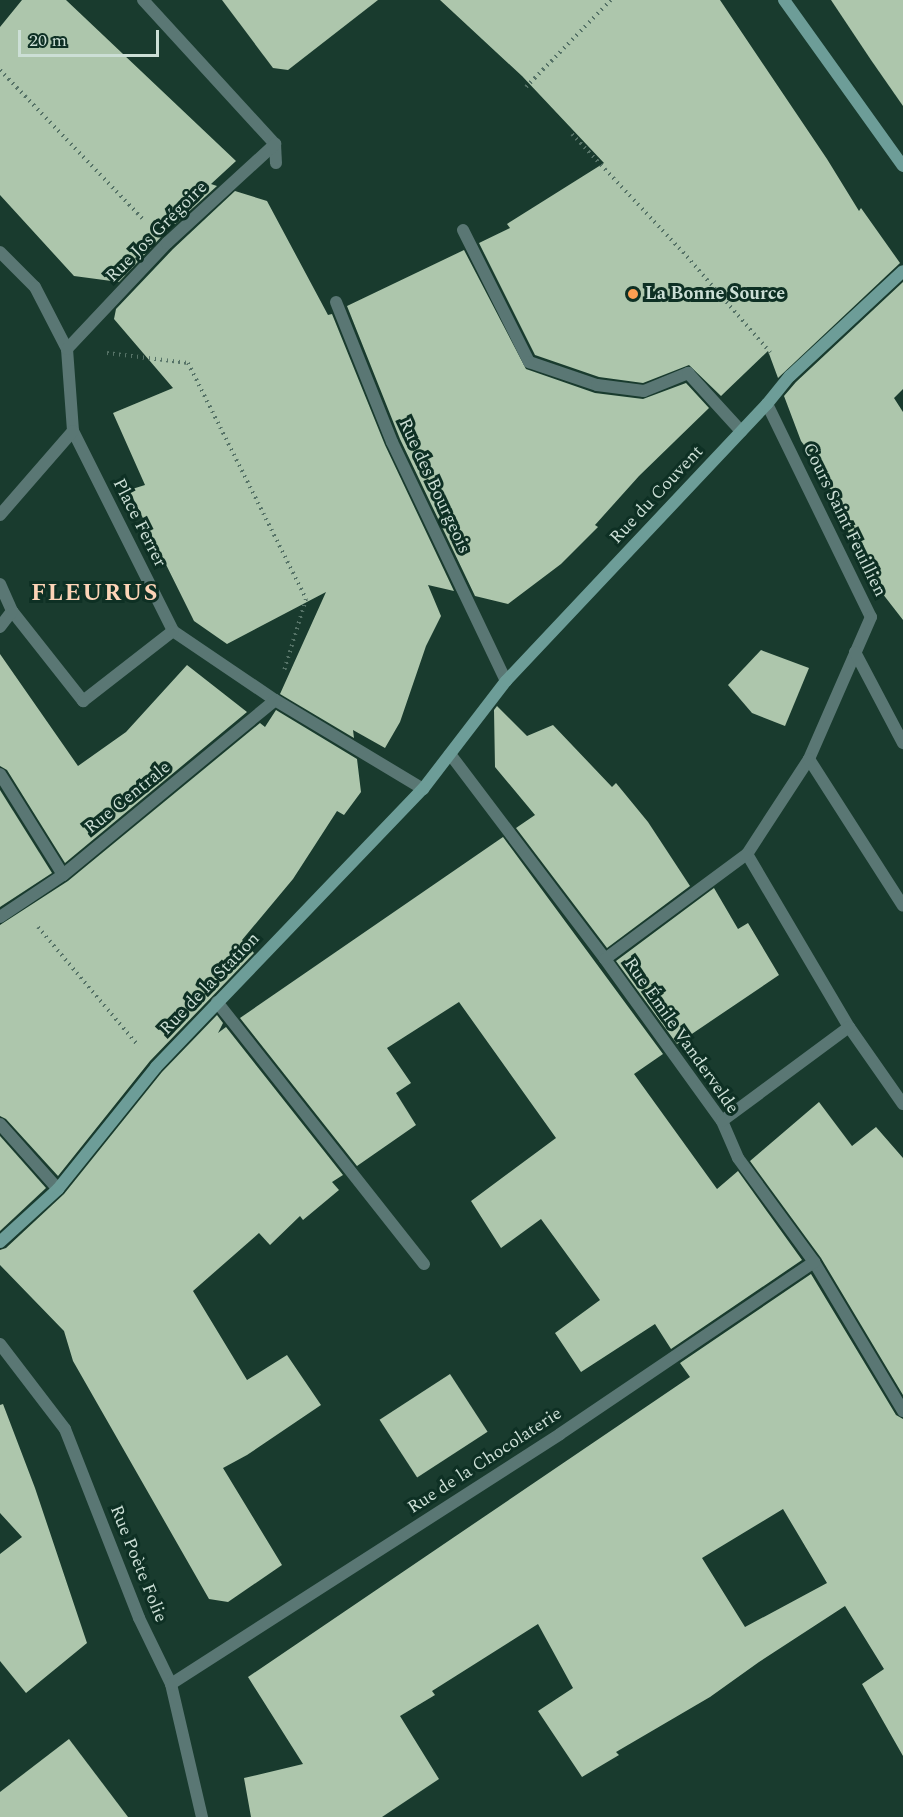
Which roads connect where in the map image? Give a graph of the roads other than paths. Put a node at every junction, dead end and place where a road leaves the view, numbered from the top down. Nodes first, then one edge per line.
1 (143, 0) edge
2 (784, 0) edge
3 (275, 144) junction
4 (276, 163) dead end
5 (903, 166) edge
6 (463, 230) dead end
7 (0, 252) edge
8 (903, 271) edge
9 (336, 302) dead end
10 (67, 349) junction
11 (767, 404) junction
12 (73, 431) junction
13 (741, 431) junction
14 (0, 515) edge
15 (0, 584) edge
16 (12, 611) junction
17 (0, 627) edge
18 (173, 631) junction
19 (855, 652) junction
20 (506, 681) junction
21 (275, 700) junction
22 (903, 743) edge
23 (450, 754) junction
24 (809, 759) junction
25 (0, 774) edge
26 (423, 789) junction
27 (747, 854) junction
28 (63, 875) junction
29 (903, 906) edge
30 (0, 917) edge
31 (605, 959) junction
32 (217, 1002) junction
33 (849, 1027) junction
34 (903, 1104) edge
35 (722, 1121) junction
36 (0, 1124) edge
37 (58, 1189) junction
38 (0, 1242) edge
39 (814, 1262) junction
40 (424, 1264) dead end
41 (0, 1344) edge
42 (903, 1411) edge
43 (171, 1684) junction
44 (202, 1817) edge

1 - 3 street
2 - 5 main road
3 - 4 street
3 - 10 street, Rue Jos Grégoire
6 - 13 street
7 - 10 street, Place Ferrer
8 - 11 main road, Rue du Couvent
9 - 20 street, Rue des Bourgeois
10 - 12 street, Place Ferrer
11 - 13 main road, Rue du Couvent
11 - 19 street, Cours Saint Feuillien
12 - 14 street
12 - 18 street, Place Ferrer
13 - 20 main road, Rue du Couvent
15 - 16 street
16 - 17 street
16 - 18 street
18 - 21 street, Place Ferrer
19 - 22 street
19 - 24 street, Cours Saint Feuillien
20 - 23 main road, Rue du Couvent
21 - 26 street, Place Ferrer
21 - 28 street, Rue Centrale
23 - 26 main road, Rue de la Station
23 - 31 street, Rue Émile Vandervelde
24 - 27 street, Cours Saint Feuillien
24 - 29 street
25 - 28 street
26 - 32 main road, Rue de la Station
27 - 31 street, Cours Saint Feuillien
27 - 33 street
28 - 30 street, Rue Centrale
31 - 35 street, Rue Émile Vandervelde
32 - 37 main road, Rue de la Station
32 - 40 street
33 - 34 street
33 - 35 street
35 - 39 street, Rue Émile Vandervelde
36 - 37 street
37 - 38 main road, Rue de la Station
39 - 42 street, Rue Émile Vandervelde
39 - 43 street, Rue de la Chocolaterie
41 - 43 street, Rue Poète Folie
43 - 44 street, Rue Poète Folie

